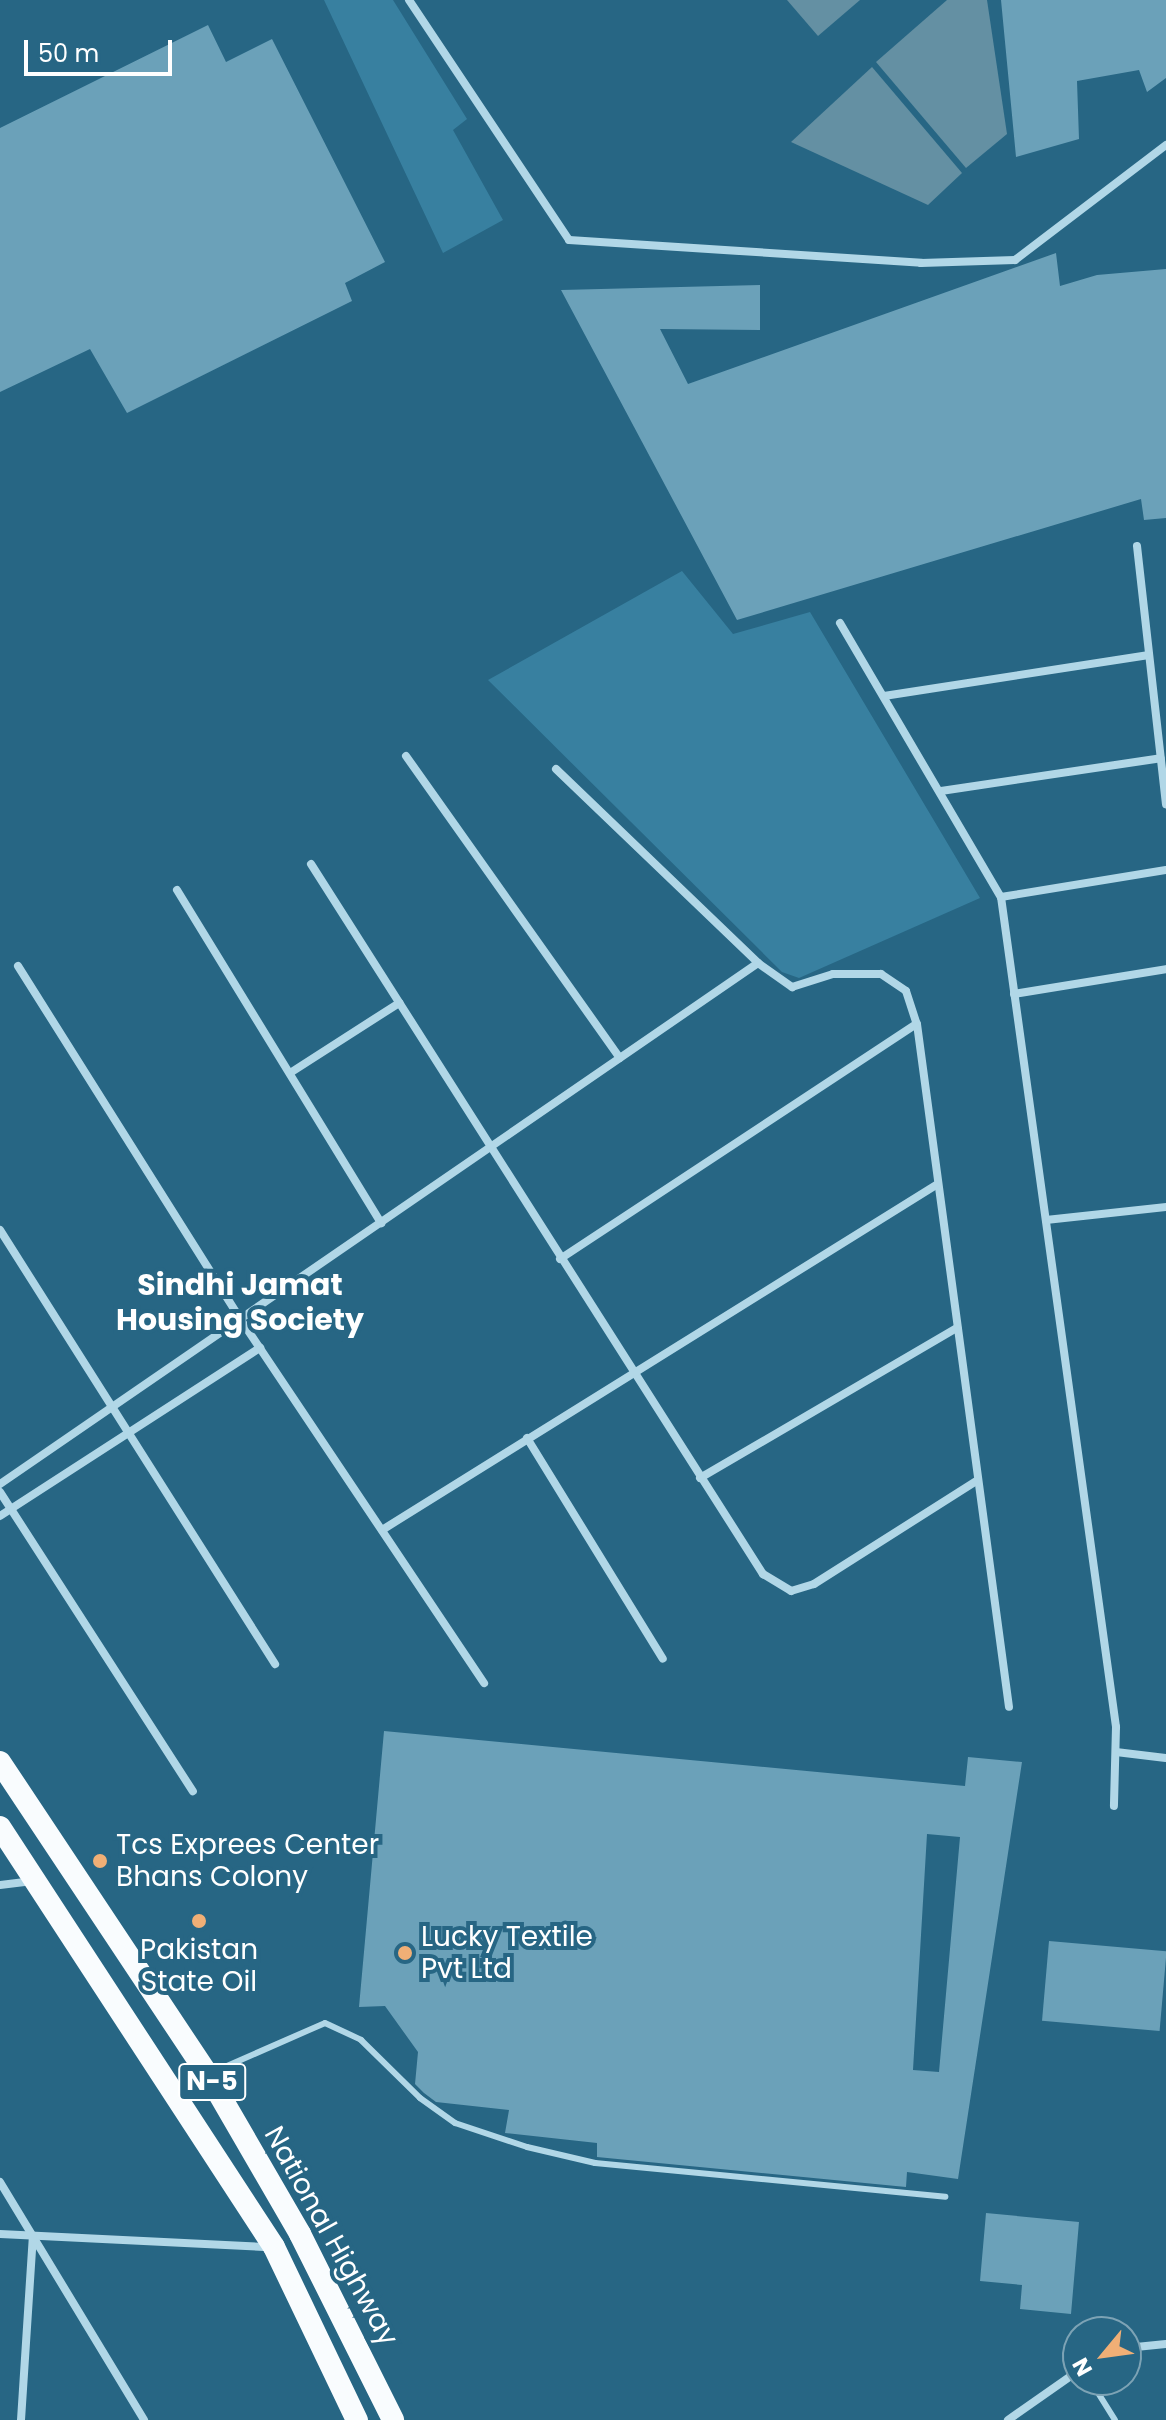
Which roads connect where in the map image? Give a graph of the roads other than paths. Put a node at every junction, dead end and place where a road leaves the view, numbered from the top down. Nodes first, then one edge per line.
1 (409, 0) edge
2 (1166, 145) edge
3 (1137, 546) dead end
4 (840, 623) dead end
5 (1149, 655) junction
6 (884, 696) junction
7 (406, 756) dead end
8 (1161, 758) junction
9 (556, 769) dead end
10 (941, 791) junction
11 (1166, 804) edge
12 (311, 864) dead end
13 (1166, 870) edge
14 (177, 890) dead end
15 (1001, 897) junction
16 (758, 963) junction
17 (18, 966) dead end
18 (1166, 969) edge
19 (1014, 994) junction
20 (399, 1003) junction
21 (917, 1024) junction
22 (620, 1058) junction
23 (290, 1073) junction
24 (490, 1148) junction
25 (936, 1185) junction
26 (1166, 1207) edge
27 (1046, 1220) junction
28 (381, 1223) junction
29 (0, 1230) edge
30 (560, 1259) junction
31 (241, 1320) junction
32 (957, 1328) junction
33 (260, 1348) junction
34 (631, 1372) junction
35 (112, 1408) junction
36 (129, 1434) junction
37 (527, 1438) junction
38 (700, 1478) junction
39 (976, 1481) junction
40 (0, 1484) edge
41 (0, 1492) edge
42 (13, 1508) junction
43 (0, 1516) edge
44 (382, 1530) junction
45 (663, 1659) dead end
46 (275, 1664) dead end
47 (484, 1683) dead end
48 (1009, 1707) dead end
49 (1116, 1752) junction
50 (1166, 1758) edge
51 (0, 1762) edge
52 (193, 1791) dead end
53 (1114, 1806) dead end
54 (0, 1827) edge
55 (34, 1880) junction
56 (0, 1885) edge
57 (208, 2075) junction
58 (0, 2182) edge
59 (945, 2197) dead end
60 (0, 2234) edge
61 (33, 2236) junction
62 (274, 2247) junction
63 (1166, 2344) edge
64 (1142, 2346) edge
65 (1062, 2382) edge
66 (1100, 2396) edge
67 (21, 2420) edge
68 (144, 2420) edge
69 (357, 2420) edge
70 (393, 2420) edge
71 (1008, 2420) edge
72 (1115, 2420) edge

1 - 2 street
3 - 5 street
4 - 6 street
5 - 6 street
5 - 8 street
6 - 10 street
7 - 22 street
8 - 10 street
8 - 11 street
9 - 16 street
10 - 15 street
12 - 20 street
13 - 15 street
14 - 23 street
15 - 19 street
16 - 21 street
16 - 22 street
17 - 31 street
18 - 19 street
19 - 27 street
20 - 23 street
20 - 24 street
21 - 25 street
21 - 30 street
22 - 24 street
23 - 28 street
24 - 28 street
24 - 30 street
25 - 32 street
25 - 34 street
26 - 27 street
27 - 49 street
28 - 31 street
29 - 35 street
30 - 34 street
31 - 33 street
31 - 35 street
32 - 38 street
32 - 39 street
33 - 36 street
33 - 44 street
34 - 37 street
34 - 38 street
35 - 36 street
35 - 40 street
36 - 42 street
36 - 46 street
37 - 44 street
37 - 45 street
38 - 39 street
39 - 48 street
41 - 42 street
42 - 43 street
42 - 52 street
44 - 47 street
49 - 50 street
49 - 53 street
51 - 57 highway, National Highway / N-5
54 - 55 highway, National Highway / N-5
55 - 56 street
55 - 62 highway, National Highway / N-5
57 - 59 lane
57 - 70 highway, National Highway / N-5
58 - 61 street
60 - 61 street
61 - 62 street
61 - 67 street
61 - 68 street
62 - 69 highway, National Highway / N-5
63 - 64 street
65 - 71 street
66 - 72 lane

